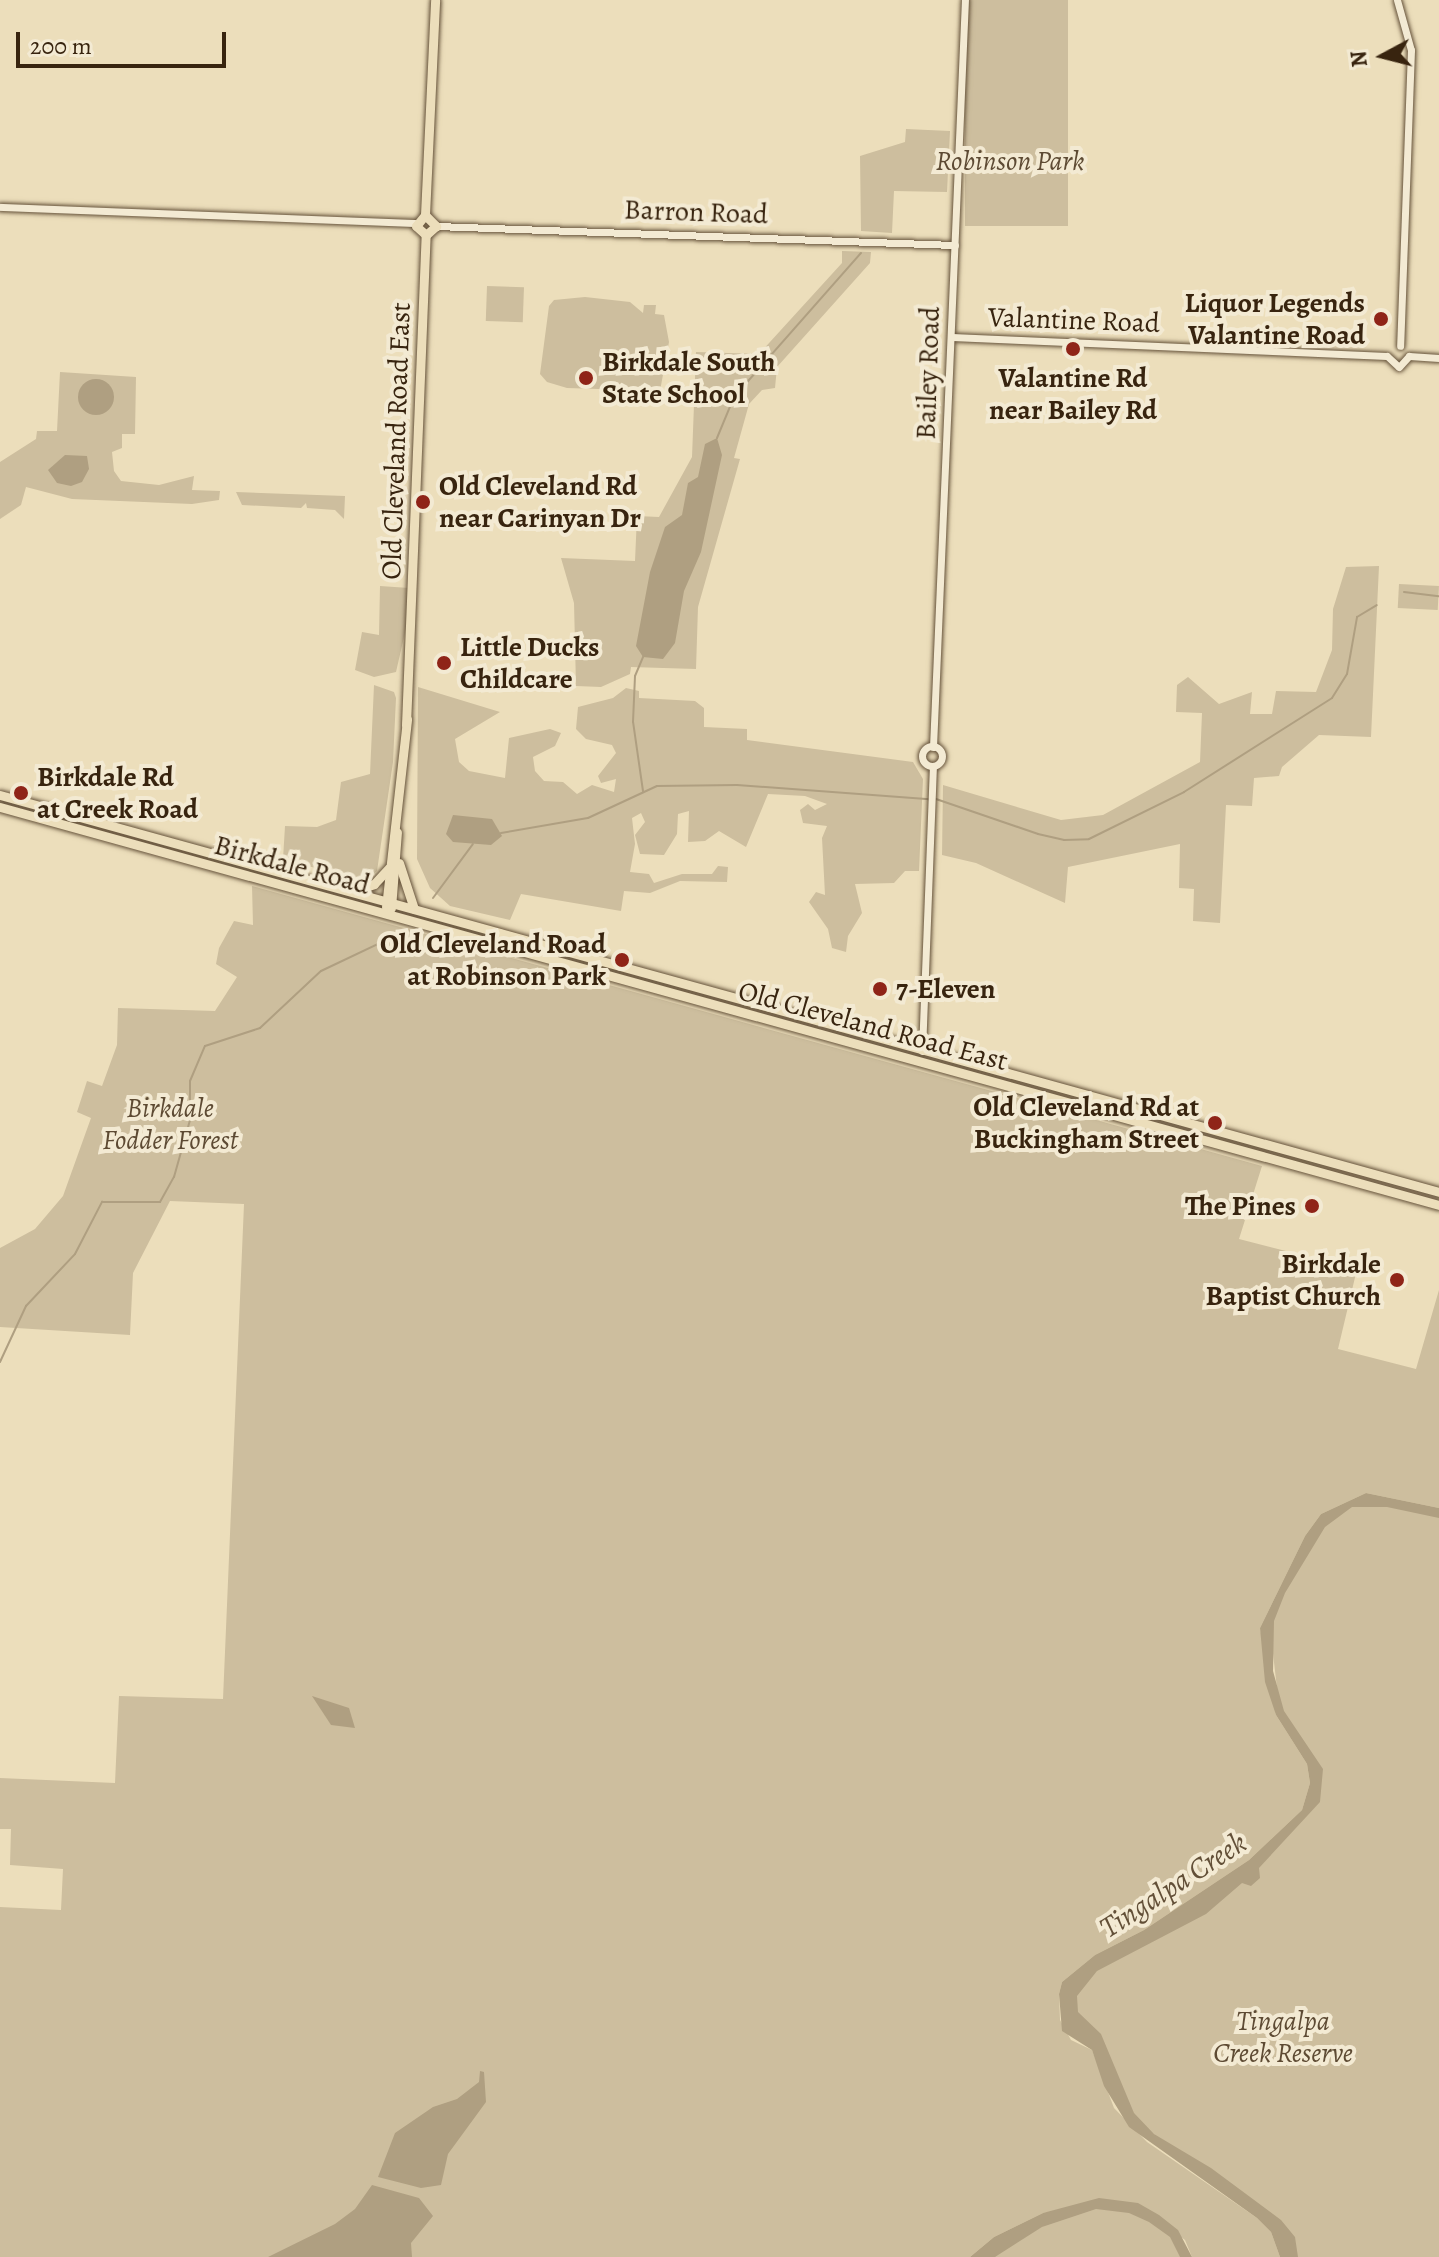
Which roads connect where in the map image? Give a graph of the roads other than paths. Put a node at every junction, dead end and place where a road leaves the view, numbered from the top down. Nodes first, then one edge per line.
1 (435, 0) edge
2 (965, 0) edge
3 (1397, 0) edge
4 (0, 207) edge
5 (425, 215) junction
6 (417, 223) junction
7 (436, 226) junction
8 (426, 235) junction
9 (955, 245) junction
10 (952, 337) junction
11 (1400, 346) junction
12 (1387, 356) junction
13 (1409, 356) junction
14 (1439, 358) edge
15 (933, 747) junction
16 (933, 766) junction
17 (0, 795) edge
18 (0, 807) edge
19 (397, 822) junction
20 (398, 858) junction
21 (389, 868) junction
22 (351, 891) junction
23 (390, 902) junction
24 (414, 909) junction
25 (388, 915) junction
26 (922, 1050) junction
27 (921, 1061) junction
28 (1439, 1192) edge
29 (1439, 1205) edge

1 - 5 main road
2 - 9 street, Bailey Road
3 - 11 street
4 - 6 street
5 - 6 main road
5 - 7 main road
6 - 8 main road
7 - 8 main road
7 - 9 street, Barron Road
8 - 19 main road, Old Cleveland Road East
9 - 10 street, Bailey Road
10 - 12 street, Valantine Road
10 - 15 street, Bailey Road
11 - 12 street
11 - 13 street
12 - 13 street, Valantine Road
13 - 14 street
15 - 16 street
15 - 16 street
16 - 26 street
17 - 22 main road, Birkdale Road
18 - 25 main road, Birkdale Road
19 - 20 main road, Old Cleveland Road East
19 - 21 main road, Old Cleveland Road East
20 - 23 main road, Old Cleveland Road East
20 - 24 main road
21 - 22 main road
21 - 23 main road, Old Cleveland Road East
22 - 23 main road, Birkdale Road
23 - 24 main road, Old Cleveland Road East
23 - 25 main road, Old Cleveland Road East
24 - 26 main road, Old Cleveland Road East
25 - 27 main road, Old Cleveland Road East
26 - 27 street
26 - 28 main road, Old Cleveland Road East
27 - 29 main road, Old Cleveland Road East

